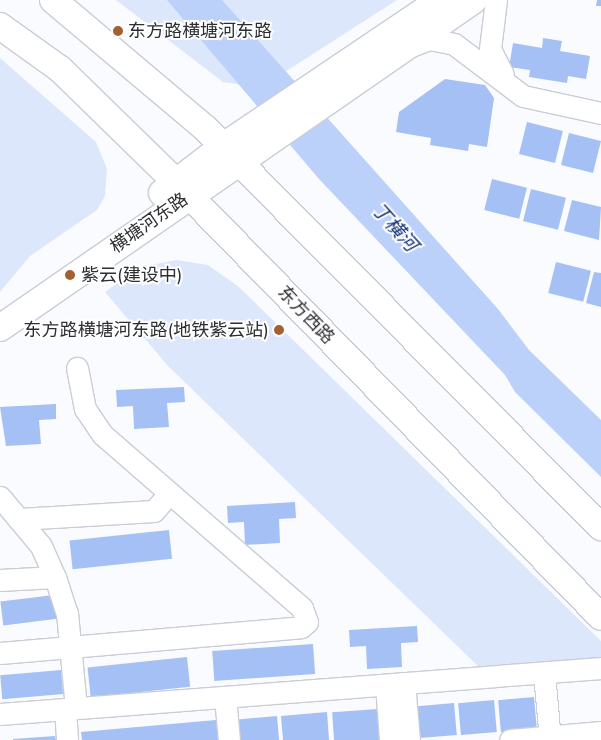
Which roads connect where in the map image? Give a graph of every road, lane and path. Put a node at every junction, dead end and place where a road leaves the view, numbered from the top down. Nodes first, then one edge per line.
1 (53, 0) edge
2 (440, 0) edge
3 (474, 0) edge
4 (496, 0) edge
5 (0, 26) edge
6 (403, 50) junction
7 (323, 92) junction
8 (523, 96) junction
9 (601, 113) edge
10 (230, 154) junction
11 (182, 189) junction
12 (0, 316) edge
13 (0, 328) edge
14 (77, 368) dead end
15 (169, 493) junction
16 (0, 497) edge
17 (19, 519) junction
18 (601, 527) edge
19 (55, 577) junction
20 (0, 580) edge
21 (601, 617) edge
22 (70, 647) junction
23 (0, 653) edge
24 (601, 668) edge
25 (544, 673) junction
26 (395, 684) junction
27 (225, 697) junction
28 (71, 709) junction
29 (0, 714) edge
30 (601, 732) edge
31 (550, 738) edge
32 (68, 740) edge
33 (228, 740) edge
34 (390, 740) edge
35 (409, 740) edge
36 (510, 740) edge

1 - 10 main road
2 - 7 main road
3 - 6 main road
4 - 8 lane
5 - 11 main road, 东方西路
6 - 7 main road
6 - 8 lane
7 - 10 main road, 横塘河东路
8 - 9 lane
10 - 11 main road, 横塘河东路
10 - 18 main road
11 - 12 main road, 横塘河东路
11 - 13 main road, 横塘河东路
11 - 21 main road, 东方西路
14 - 15 lane
15 - 17 lane
15 - 22 lane
16 - 17 lane
17 - 19 lane
19 - 20 lane
19 - 22 lane
22 - 23 lane
22 - 28 lane
24 - 25 lane
25 - 26 lane
25 - 31 lane
26 - 27 lane
26 - 34 lane
26 - 35 lane
27 - 28 lane
27 - 33 lane
28 - 29 lane
28 - 32 lane
30 - 31 lane
31 - 36 lane

